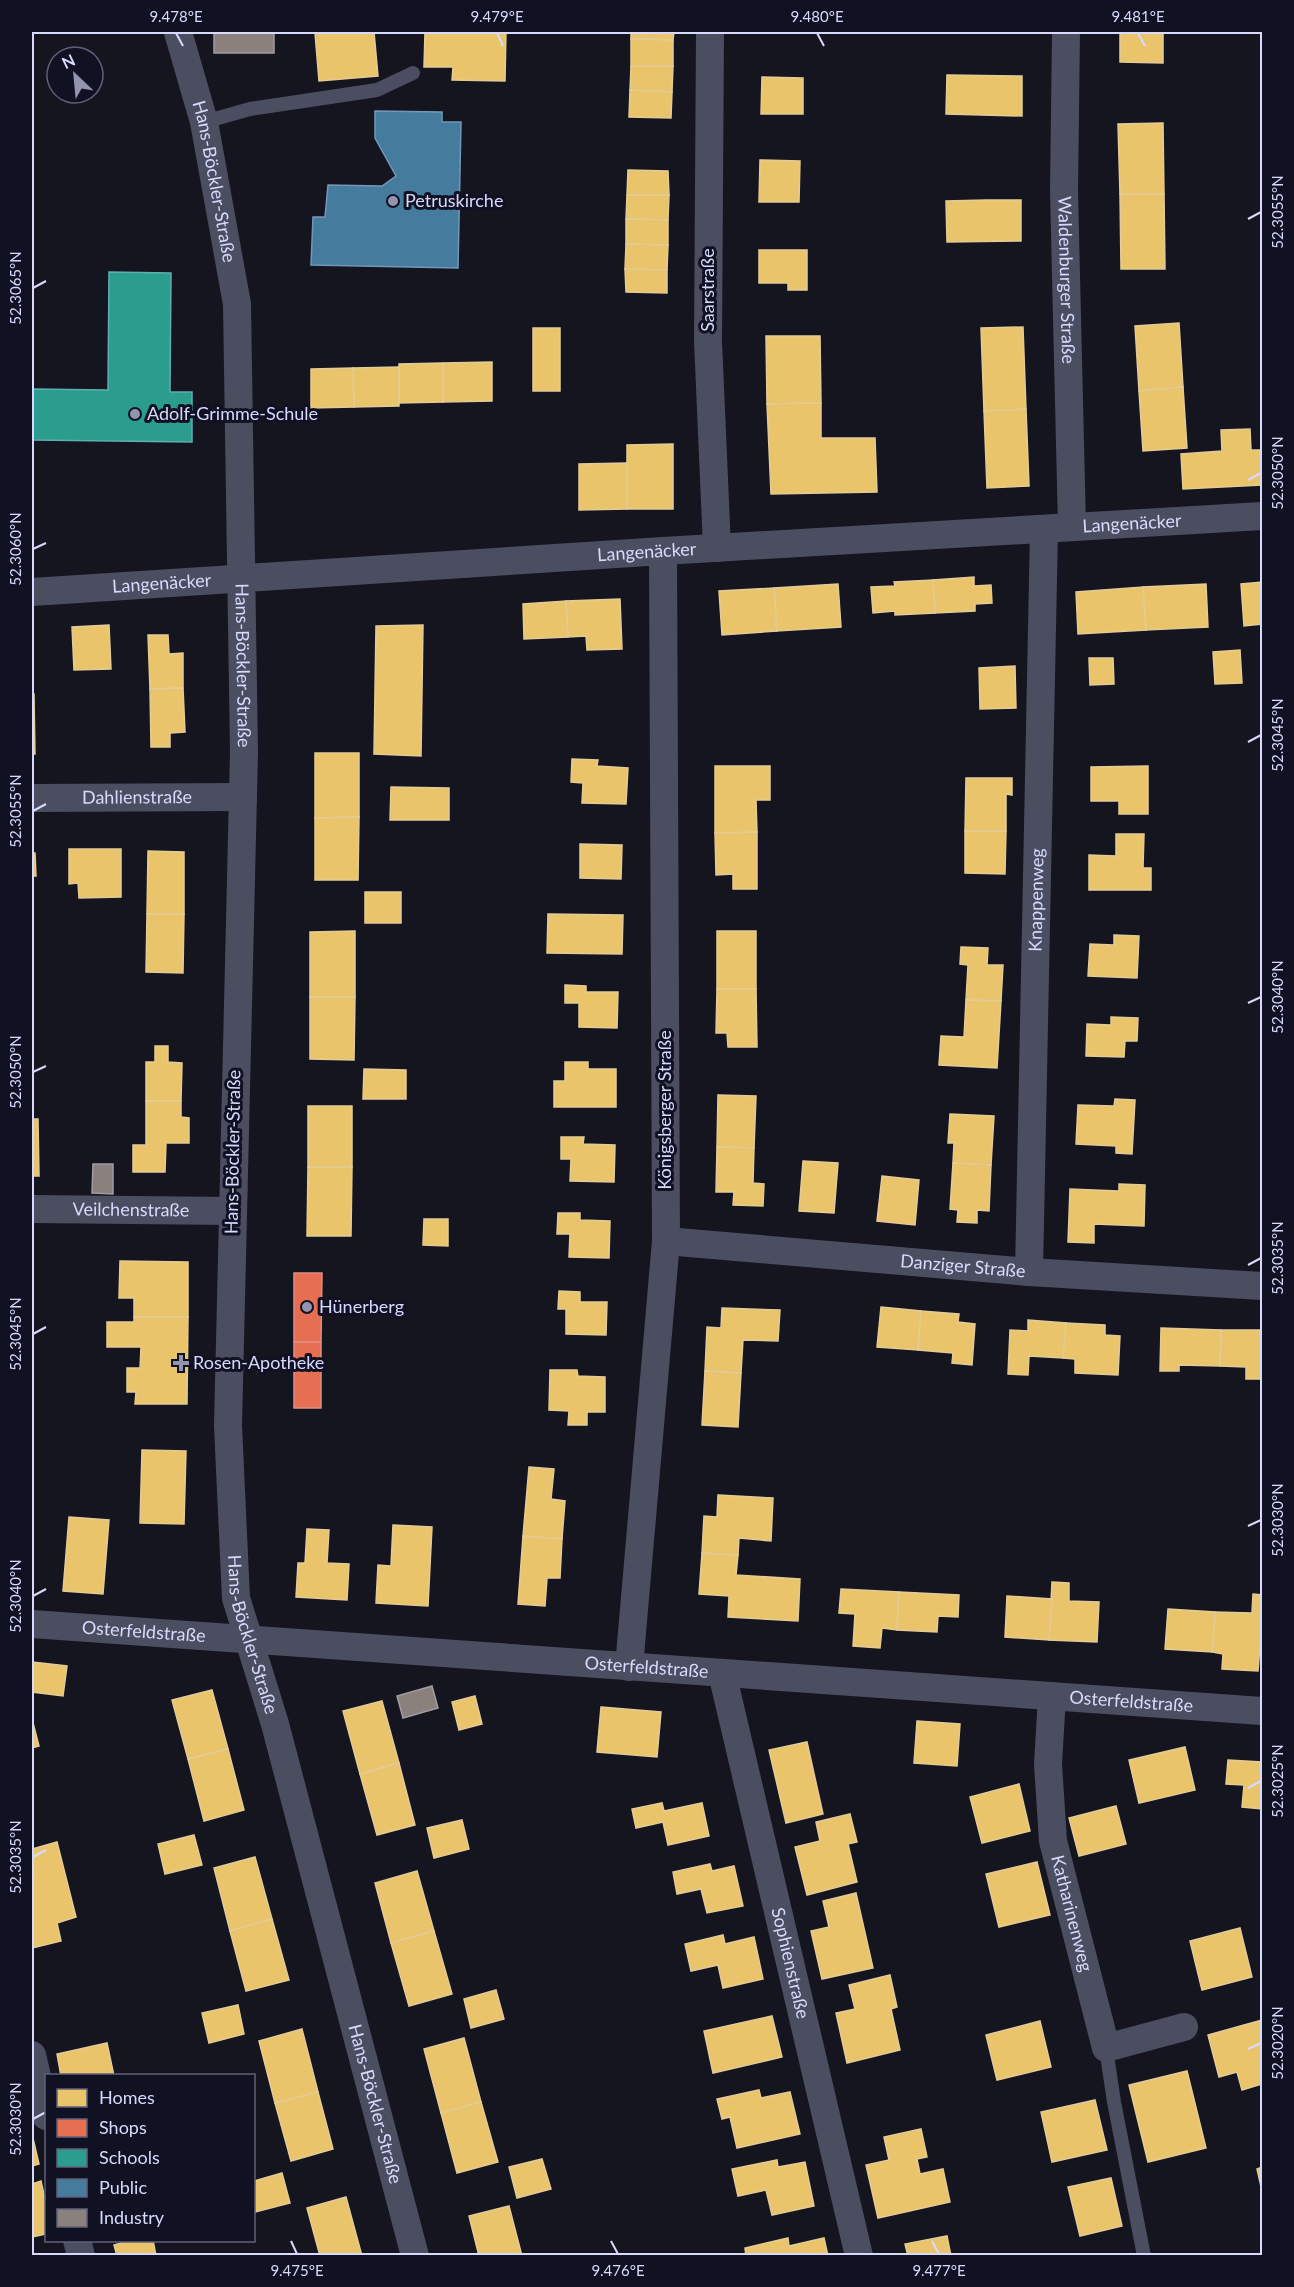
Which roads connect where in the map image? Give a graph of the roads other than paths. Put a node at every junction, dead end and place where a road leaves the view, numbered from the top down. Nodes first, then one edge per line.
1 (178, 32) edge
2 (710, 32) edge
3 (1066, 32) edge
4 (413, 72) dead end
5 (204, 122) junction
6 (1263, 516) edge
7 (1072, 527) junction
8 (1044, 529) junction
9 (717, 548) junction
10 (663, 551) junction
11 (240, 578) junction
12 (32, 592) edge
13 (243, 797) junction
14 (32, 798) edge
15 (32, 1209) edge
16 (232, 1211) junction
17 (666, 1241) junction
18 (1029, 1272) junction
19 (1263, 1286) edge
20 (32, 1624) edge
21 (248, 1641) junction
22 (629, 1667) junction
23 (722, 1673) junction
24 (1052, 1696) junction
25 (1263, 1711) edge
26 (1184, 2027) dead end
27 (1106, 2048) junction
28 (32, 2055) edge
29 (45, 2112) edge
30 (415, 2256) edge
31 (858, 2256) edge
32 (1144, 2256) edge

1 - 5 street, Hans-Böckler-Straße
2 - 9 street, Saarstraße
3 - 7 street, Waldenburger Straße
4 - 5 lane
5 - 11 street, Hans-Böckler-Straße
6 - 7 street, Langenäcker
7 - 8 street, Langenäcker
8 - 9 street, Langenäcker
8 - 18 street, Knappenweg
9 - 10 street, Langenäcker
10 - 11 street, Langenäcker
10 - 17 street, Königsberger Straße
11 - 12 street, Langenäcker
11 - 13 street, Hans-Böckler-Straße
13 - 14 street, Dahlienstraße
13 - 16 street, Hans-Böckler-Straße
15 - 16 street, Veilchenstraße
16 - 21 street, Hans-Böckler-Straße
17 - 18 street, Danziger Straße
17 - 22 street, Königsberger Straße
18 - 19 street, Danziger Straße
20 - 21 street, Osterfeldstraße
21 - 22 street, Osterfeldstraße
21 - 30 street, Hans-Böckler-Straße
22 - 23 street, Osterfeldstraße
23 - 24 street, Osterfeldstraße
23 - 31 street, Sophienstraße
24 - 25 street, Osterfeldstraße
24 - 27 street, Katharinenweg
26 - 27 street
27 - 32 lane
28 - 29 street

